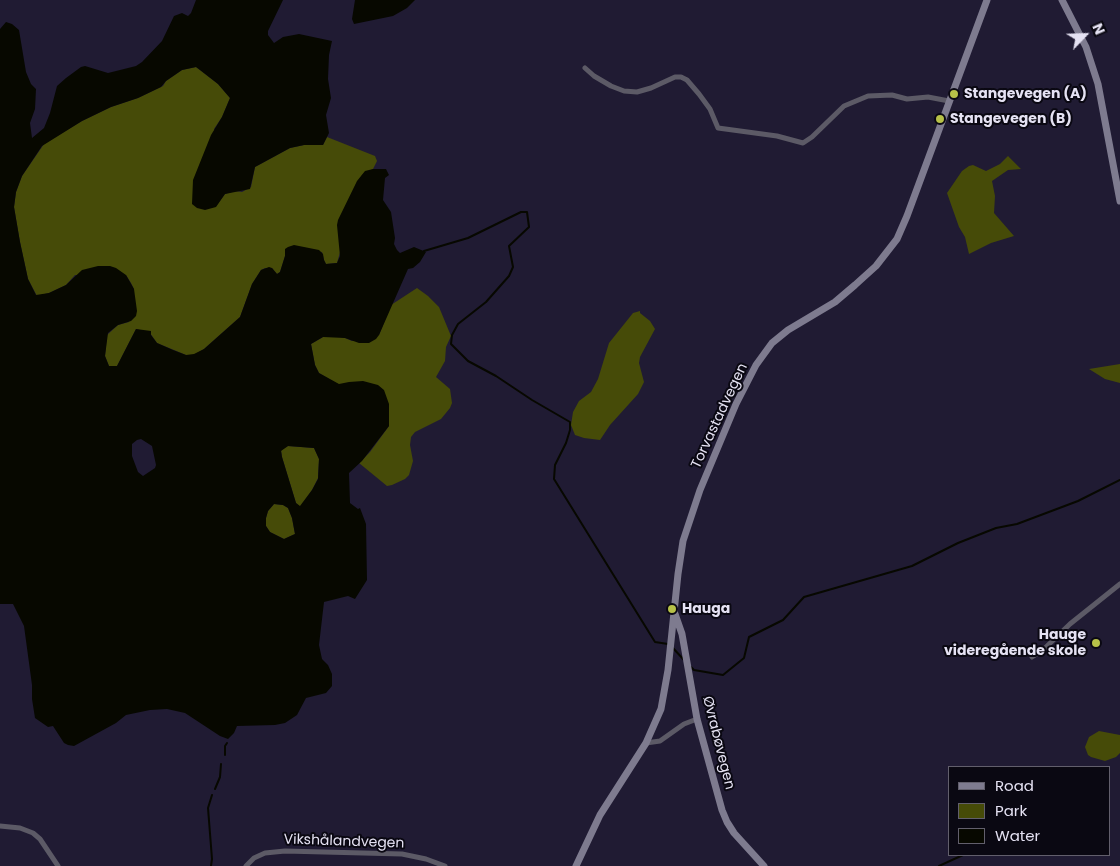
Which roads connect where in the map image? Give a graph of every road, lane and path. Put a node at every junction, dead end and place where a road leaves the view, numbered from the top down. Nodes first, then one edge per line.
1 (988, 0) edge
2 (1062, 0) edge
3 (585, 68) dead end
4 (949, 101) junction
5 (1120, 201) edge
6 (1120, 584) edge
7 (674, 613) junction
8 (1032, 656) dead end
9 (697, 719) junction
10 (646, 743) junction
11 (0, 826) edge
12 (58, 866) edge
13 (246, 866) edge
14 (445, 866) edge
15 (576, 866) edge
16 (764, 866) edge

1 - 4 main road, Torvastadvegen
2 - 5 main road
3 - 4 street
4 - 7 main road, Torvastadvegen
6 - 8 street
7 - 9 main road, Øvrabøvegen
7 - 10 main road, Torvastadvegen
9 - 10 street
9 - 16 main road, Øvrabøvegen
10 - 15 main road, Torvastadvegen
11 - 12 street
13 - 14 street, Vikshålandvegen

